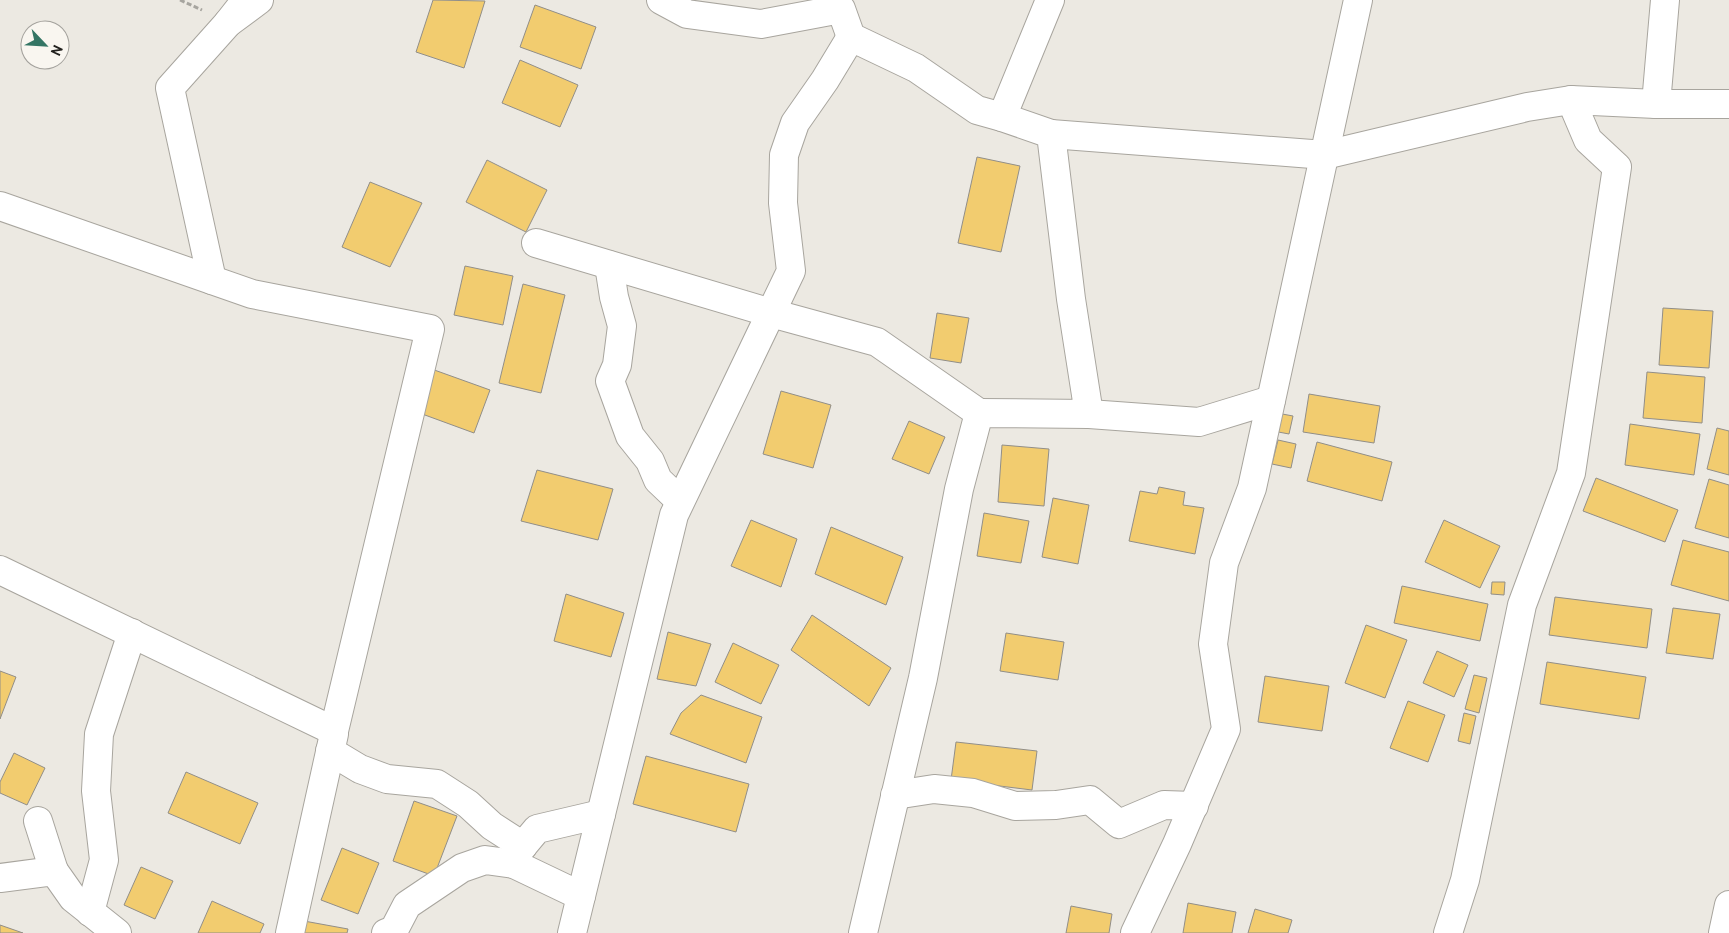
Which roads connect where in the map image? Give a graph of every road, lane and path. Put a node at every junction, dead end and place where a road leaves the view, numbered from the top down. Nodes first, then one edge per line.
1 (246, 0) edge
2 (259, 0) edge
3 (661, 0) edge
4 (1050, 0) edge
5 (1358, 0) edge
6 (1664, 0) edge
7 (228, 22) junction
8 (852, 37) junction
9 (1571, 100) junction
10 (1656, 104) junction
11 (1729, 104) edge
12 (1002, 117) junction
13 (1051, 134) junction
14 (1325, 155) junction
15 (0, 206) edge
16 (536, 243) dead end
17 (609, 265) junction
18 (212, 280) junction
19 (771, 313) junction
20 (1271, 400) junction
21 (979, 413) junction
22 (1089, 414) junction
23 (680, 501) junction
24 (0, 570) edge
25 (132, 633) junction
26 (332, 741) junction
27 (895, 795) junction
28 (1194, 806) junction
29 (601, 814) junction
30 (38, 821) dead end
31 (518, 855) junction
32 (54, 871) junction
33 (0, 878) edge
34 (581, 896) junction
35 (1729, 905) edge
36 (90, 912) junction
37 (117, 933) edge
38 (290, 933) edge
39 (386, 933) edge
40 (572, 933) edge
41 (863, 933) edge
42 (1135, 933) edge
43 (1448, 933) edge
44 (1723, 933) edge

1 - 7 street
2 - 7 street
3 - 8 street
4 - 12 street
5 - 14 street
6 - 10 street
7 - 18 street
8 - 12 street
8 - 19 street
9 - 10 street
9 - 14 street
9 - 43 street
10 - 11 street
12 - 13 street
13 - 14 street
13 - 22 street
14 - 20 street
15 - 18 street
16 - 17 street
17 - 19 street
17 - 23 street
18 - 26 street
19 - 21 street
19 - 23 street
20 - 22 street
20 - 28 street
21 - 22 street
21 - 27 street
23 - 29 street
24 - 25 street
25 - 26 street
25 - 36 street
26 - 31 street
26 - 38 street
27 - 28 street
27 - 41 street
28 - 42 street
29 - 31 street
29 - 34 street
30 - 32 street
31 - 34 street
31 - 39 street
32 - 33 street
32 - 36 street
34 - 40 street
35 - 44 street
36 - 37 street

